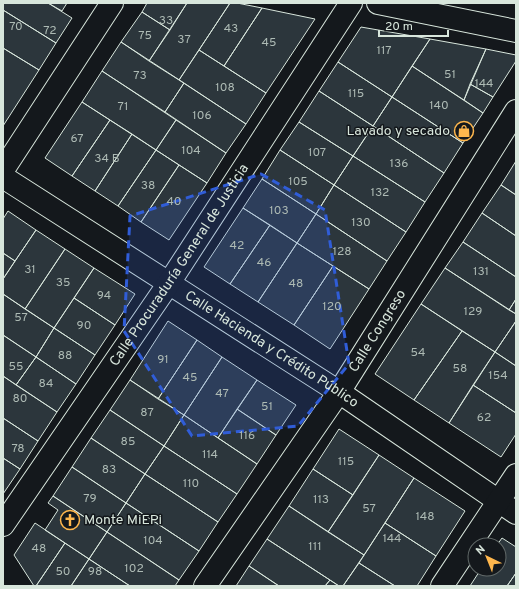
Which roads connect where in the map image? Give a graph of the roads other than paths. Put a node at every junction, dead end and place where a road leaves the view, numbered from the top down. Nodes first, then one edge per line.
1 (112, 3) edge
2 (351, 3) edge
3 (378, 3) edge
4 (516, 31) edge
5 (516, 111) edge
6 (3, 170) edge
7 (3, 177) edge
8 (169, 283) junction
9 (339, 392) junction
10 (516, 475) edge
11 (507, 507) edge
12 (3, 525) edge
13 (205, 586) edge
14 (442, 586) edge

1 - 6 street
2 - 8 street, Calle Procuraduría General de Justicia
3 - 4 street
5 - 9 street, Calle Congreso
7 - 8 street, Calle Hacienda y Crédito Público
8 - 9 street, Calle Hacienda y Crédito Público
8 - 12 street, Calle Procuraduría General de Justicia
9 - 11 street, Calle Hacienda y Crédito Público
9 - 13 street, Calle Congreso
10 - 11 street
11 - 14 street

